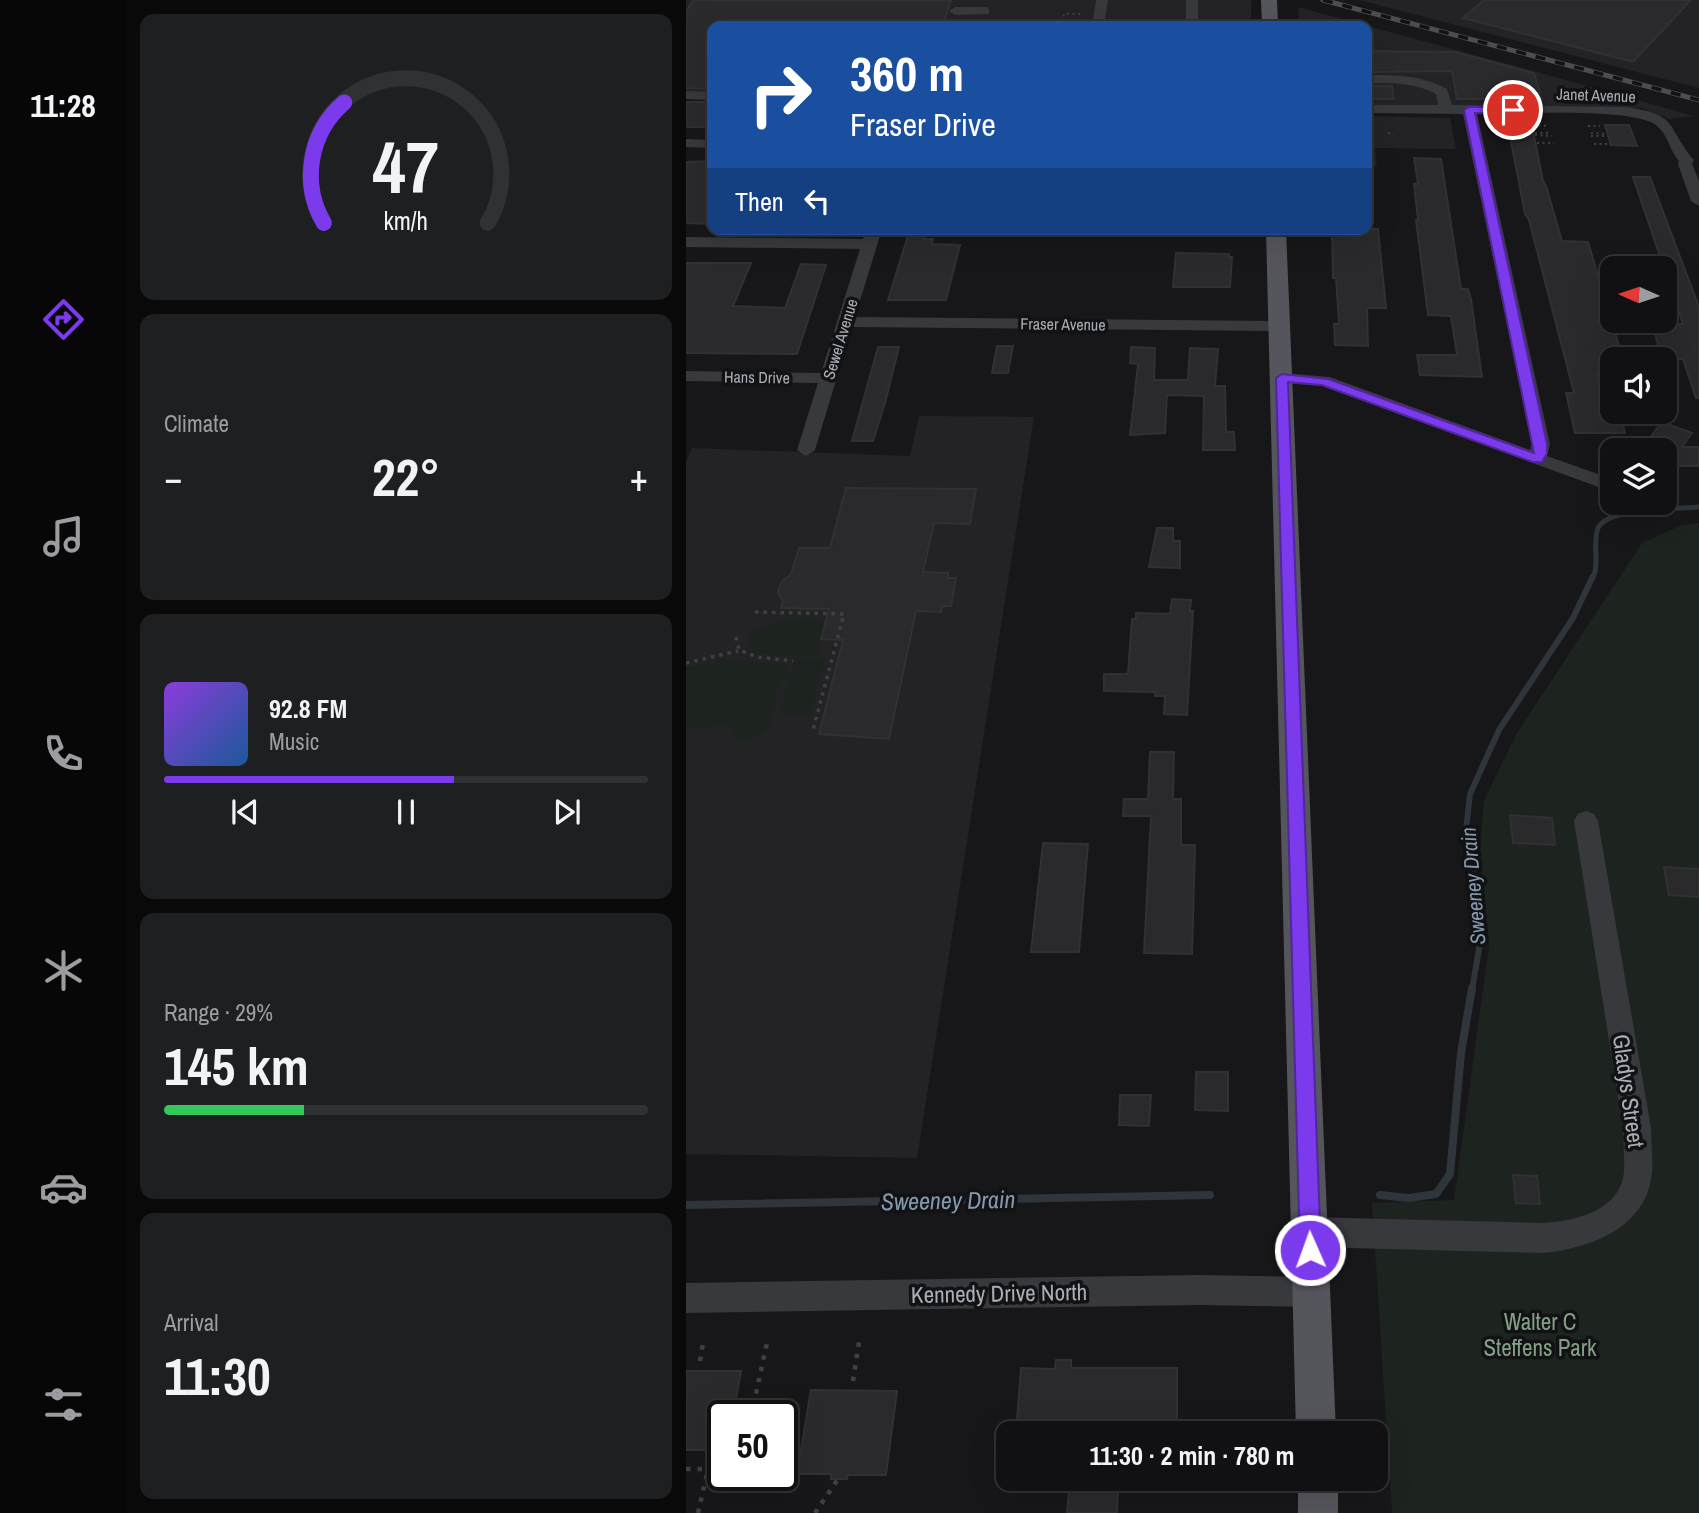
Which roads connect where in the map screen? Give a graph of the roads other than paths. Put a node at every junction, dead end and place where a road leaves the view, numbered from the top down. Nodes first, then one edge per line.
1 (1102, 0) edge
2 (1192, 0) edge
3 (1269, 0) edge
4 (955, 11) dead end
5 (985, 11) dead end
6 (1095, 20) edge
7 (1192, 21) edge
8 (1270, 21) edge
9 (1372, 79) edge
10 (686, 96) edge
11 (707, 96) edge
12 (1372, 109) edge
13 (1446, 110) junction
14 (1469, 110) junction
15 (686, 143) edge
16 (707, 144) edge
17 (1693, 162) edge
18 (1699, 201) edge
19 (1276, 235) edge
20 (871, 237) edge
21 (686, 242) edge
22 (845, 322) junction
23 (1280, 326) junction
24 (686, 376) edge
25 (828, 378) junction
26 (1282, 378) junction
27 (806, 450) dead end
28 (1537, 459) junction
29 (1600, 482) edge
30 (1586, 821) dead end
31 (1310, 1233) junction
32 (1312, 1292) junction
33 (686, 1298) edge
34 (1316, 1421) edge
35 (1318, 1491) edge
36 (1318, 1513) edge

1 - 6 street
2 - 7 street
3 - 8 main road
4 - 5 street
9 - 13 street
10 - 11 street
12 - 13 street, Janet Avenue
13 - 14 street, Janet Avenue
14 - 17 street, Janet Avenue
14 - 28 street
15 - 16 street
17 - 18 street
19 - 23 main road
20 - 21 street
20 - 22 street, Sewel Avenue
22 - 23 street, Fraser Avenue
22 - 25 street, Sewel Avenue
23 - 26 main road
24 - 25 street, Hans Drive
25 - 27 street, Sewel Avenue
26 - 28 street
26 - 31 main road
28 - 29 street
30 - 31 street, Gladys Street
31 - 32 main road
32 - 33 street, Kennedy Drive North
32 - 34 main road
35 - 36 main road

